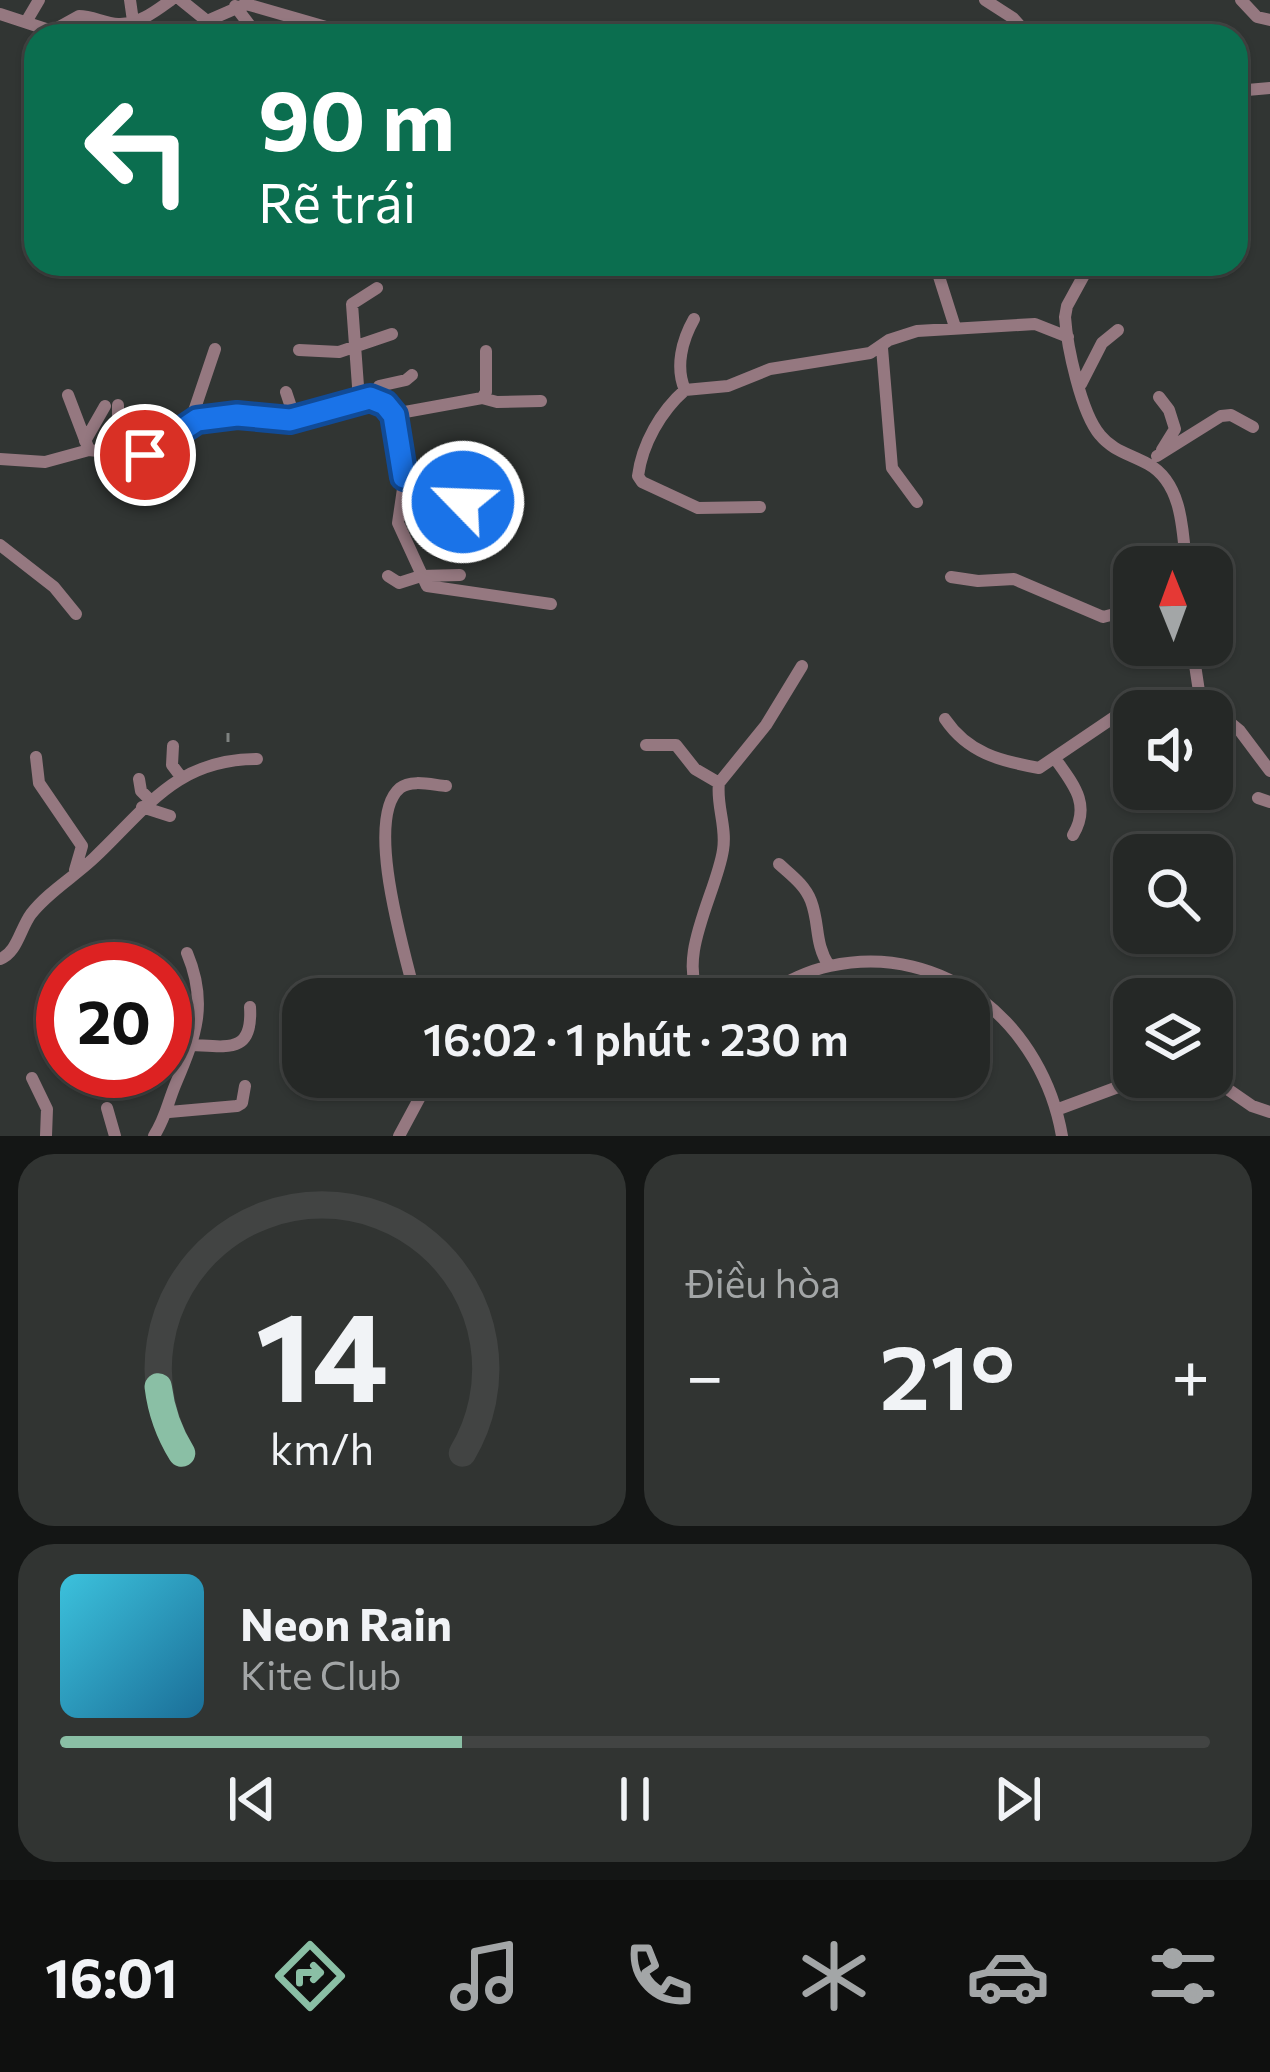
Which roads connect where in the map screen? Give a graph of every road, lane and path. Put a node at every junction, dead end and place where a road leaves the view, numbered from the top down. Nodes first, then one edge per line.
1 (39, 0) edge
2 (130, 0) edge
3 (171, 0) edge
4 (181, 0) edge
5 (985, 0) edge
6 (1241, 0) edge
7 (238, 11) junction
8 (0, 14) edge
9 (1270, 20) edge
10 (133, 21) junction
11 (26, 22) junction
12 (32, 24) edge
13 (65, 24) edge
14 (118, 24) edge
15 (118, 24) edge
16 (237, 24) edge
17 (248, 24) edge
18 (316, 24) edge
19 (1018, 24) edge
20 (939, 276) edge
21 (1084, 276) edge
22 (377, 288) dead end
23 (694, 319) dead end
24 (955, 326) junction
25 (1118, 330) dead end
26 (392, 334) dead end
27 (1068, 337) junction
28 (356, 346) junction
29 (882, 348) junction
30 (215, 350) dead end
31 (299, 350) dead end
32 (485, 350) dead end
33 (412, 374) dead end
34 (1080, 386) junction
35 (685, 390) junction
36 (286, 392) dead end
37 (68, 395) dead end
38 (1159, 397) dead end
39 (482, 398) junction
40 (367, 400) junction
41 (542, 401) dead end
42 (394, 415) junction
43 (295, 419) junction
44 (190, 423) junction
45 (1253, 427) dead end
46 (87, 446) junction
47 (118, 454) junction
48 (0, 459) edge
49 (1154, 461) junction
50 (404, 477) junction
51 (917, 502) dead end
52 (481, 507) dead end
53 (760, 507) dead end
54 (0, 545) edge
55 (1184, 546) edge
56 (460, 575) dead end
57 (388, 576) dead end
58 (422, 576) junction
59 (951, 577) dead end
60 (551, 604) dead end
61 (76, 614) dead end
62 (1113, 614) edge
63 (802, 666) dead end
64 (945, 719) dead end
65 (1113, 719) edge
66 (1233, 725) edge
67 (228, 733) dead end
68 (646, 745) dead end
69 (172, 746) dead end
70 (36, 757) dead end
71 (257, 759) dead end
72 (1055, 760) junction
73 (229, 761) junction
74 (1270, 770) edge
75 (182, 776) junction
76 (140, 779) dead end
77 (719, 783) junction
78 (446, 786) dead end
79 (146, 803) junction
80 (170, 816) dead end
81 (1073, 835) dead end
82 (779, 863) dead end
83 (72, 877) junction
84 (0, 958) edge
85 (192, 966) edge
86 (829, 966) junction
87 (411, 978) edge
88 (693, 978) edge
89 (795, 978) edge
90 (250, 1006) dead end
91 (193, 1045) junction
92 (32, 1078) dead end
93 (245, 1086) dead end
94 (1113, 1089) edge
95 (1233, 1093) edge
96 (419, 1098) edge
97 (107, 1108) dead end
98 (1056, 1110) junction
99 (169, 1112) junction
100 (1270, 1112) edge
101 (46, 1136) edge
102 (115, 1136) edge
103 (154, 1136) edge
104 (399, 1136) edge
105 (1062, 1136) edge

1 - 11 street
2 - 10 street
3 - 10 street
4 - 7 street
5 - 19 street
6 - 9 street
7 - 16 street
7 - 17 street
7 - 18 street
8 - 11 street
10 - 15 street
11 - 12 street
13 - 14 street
20 - 24 street
21 - 27 street
22 - 28 street
23 - 35 street
24 - 27 street
24 - 29 street
25 - 34 street
26 - 28 street
27 - 34 street
28 - 31 street
28 - 40 street
29 - 35 street
29 - 51 street
30 - 44 street
32 - 39 street
33 - 40 street
34 - 49 street
35 - 53 street
36 - 43 street
37 - 46 street
38 - 49 street
39 - 41 street
39 - 42 street
40 - 42 street
40 - 43 street
42 - 50 street
43 - 44 street
44 - 47 street
45 - 49 street
46 - 47 street
46 - 47 street
46 - 48 street
49 - 55 street
50 - 52 street
50 - 58 street
54 - 61 street
56 - 58 street
57 - 58 street
58 - 60 street
59 - 62 street
63 - 77 street
64 - 72 street
65 - 72 street
66 - 74 street
67 - 73 path
68 - 77 street
69 - 75 street
70 - 83 street
71 - 73 street
72 - 81 street
73 - 75 street
75 - 79 street
76 - 79 street
77 - 88 street
78 - 87 street
79 - 80 street
79 - 83 street
82 - 86 street
83 - 84 street
85 - 91 street
86 - 89 street
86 - 98 street
90 - 91 street
91 - 99 street
92 - 101 street
93 - 99 street
94 - 98 street
95 - 100 street
96 - 104 street
97 - 102 street
98 - 105 street
99 - 103 street

